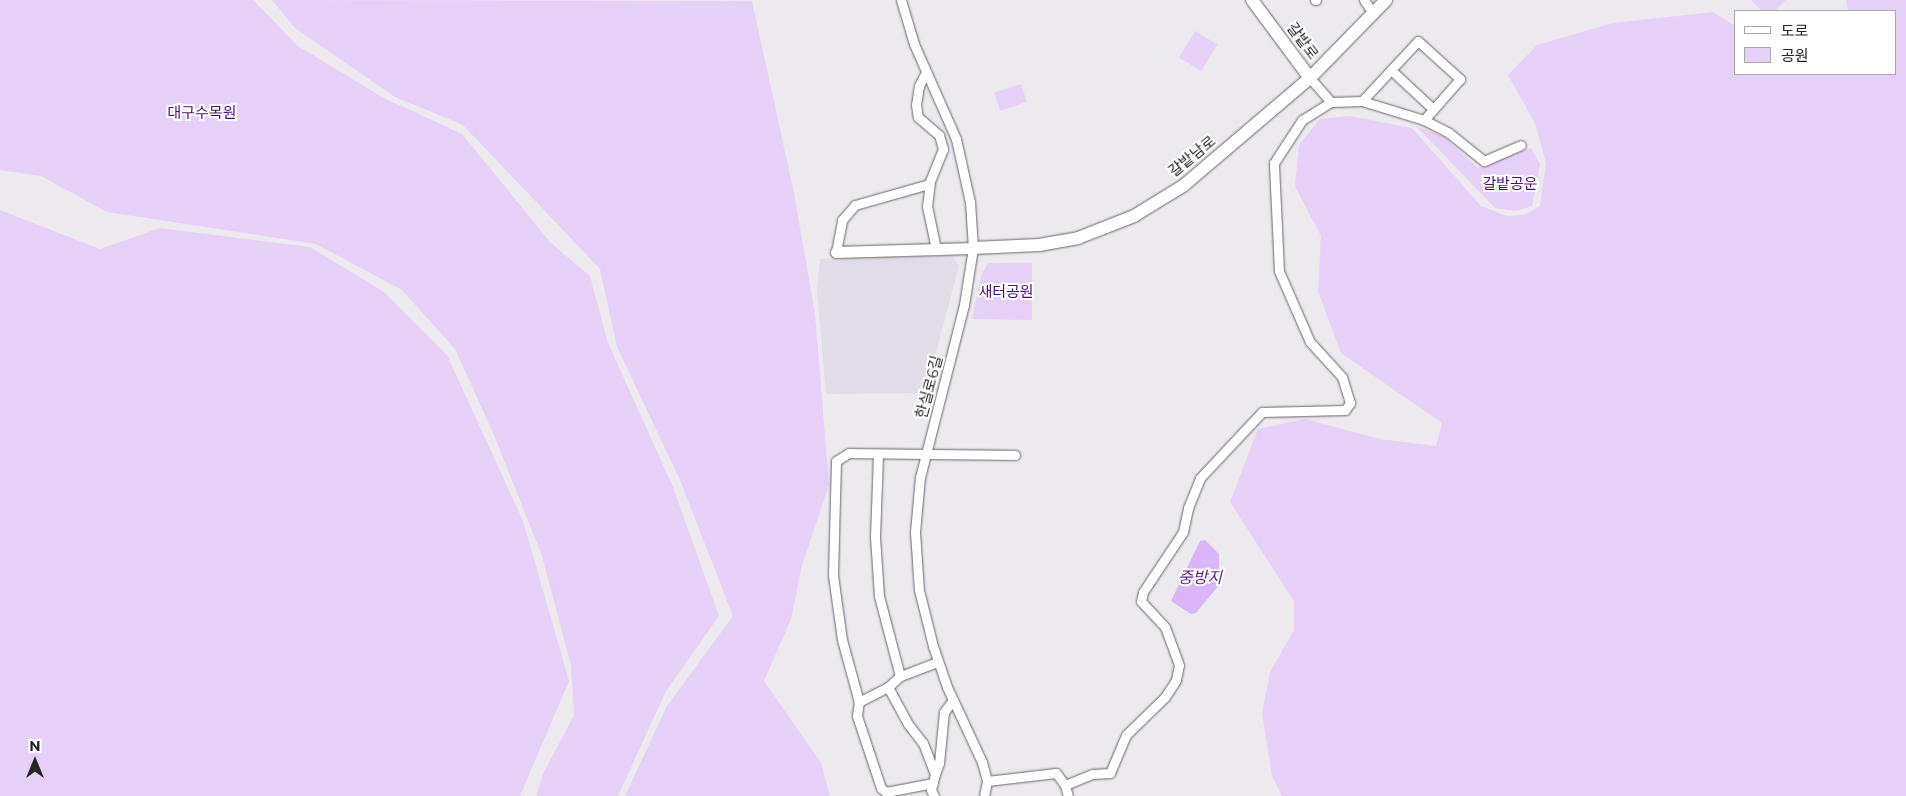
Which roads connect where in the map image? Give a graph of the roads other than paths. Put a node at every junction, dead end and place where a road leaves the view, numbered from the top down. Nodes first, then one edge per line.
1 (901, 0) edge
2 (1252, 0) edge
3 (1364, 0) edge
4 (1386, 0) edge
5 (1373, 13) junction
6 (1391, 70) junction
7 (926, 72) junction
8 (1310, 78) junction
9 (1362, 101) junction
10 (1331, 102) junction
11 (1434, 108) junction
12 (1424, 120) junction
13 (952, 130) junction
14 (940, 137) junction
15 (1521, 145) dead end
16 (929, 184) junction
17 (973, 248) junction
18 (936, 249) junction
19 (836, 252) joint
20 (925, 454) junction
21 (878, 455) junction
22 (1015, 455) dead end
23 (937, 662) junction
24 (900, 676) junction
25 (888, 687) junction
26 (953, 700) junction
27 (859, 701) junction
28 (934, 779) junction
29 (987, 781) junction
30 (1066, 785) junction
31 (934, 796) edge
32 (984, 796) edge
33 (1068, 796) edge

1 - 7 street, 한실로6길
2 - 8 main road, 갈밭로
3 - 5 street
4 - 5 main road, 갈밭남로
5 - 8 main road, 갈밭남로
6 - 9 street
6 - 11 street
6 - 11 street
7 - 13 street, 한실로6길
7 - 14 street
8 - 10 street
8 - 17 main road, 갈밭남로
9 - 10 street
9 - 12 street
10 - 30 street
11 - 12 street
12 - 15 street
13 - 14 street
13 - 17 street, 한실로6길
14 - 16 street
16 - 18 street
16 - 19 street
17 - 18 street
17 - 20 street, 한실로6길
18 - 19 street
20 - 21 street
20 - 22 street
20 - 23 street, 한실로6길
21 - 24 street
21 - 27 street
23 - 24 street
23 - 26 street, 한실로6길
24 - 25 street
25 - 27 street
25 - 28 street
26 - 28 street
26 - 29 street, 한실로6길
27 - 28 street
28 - 31 street
29 - 30 street
29 - 32 street, 한실로6길
30 - 33 street

